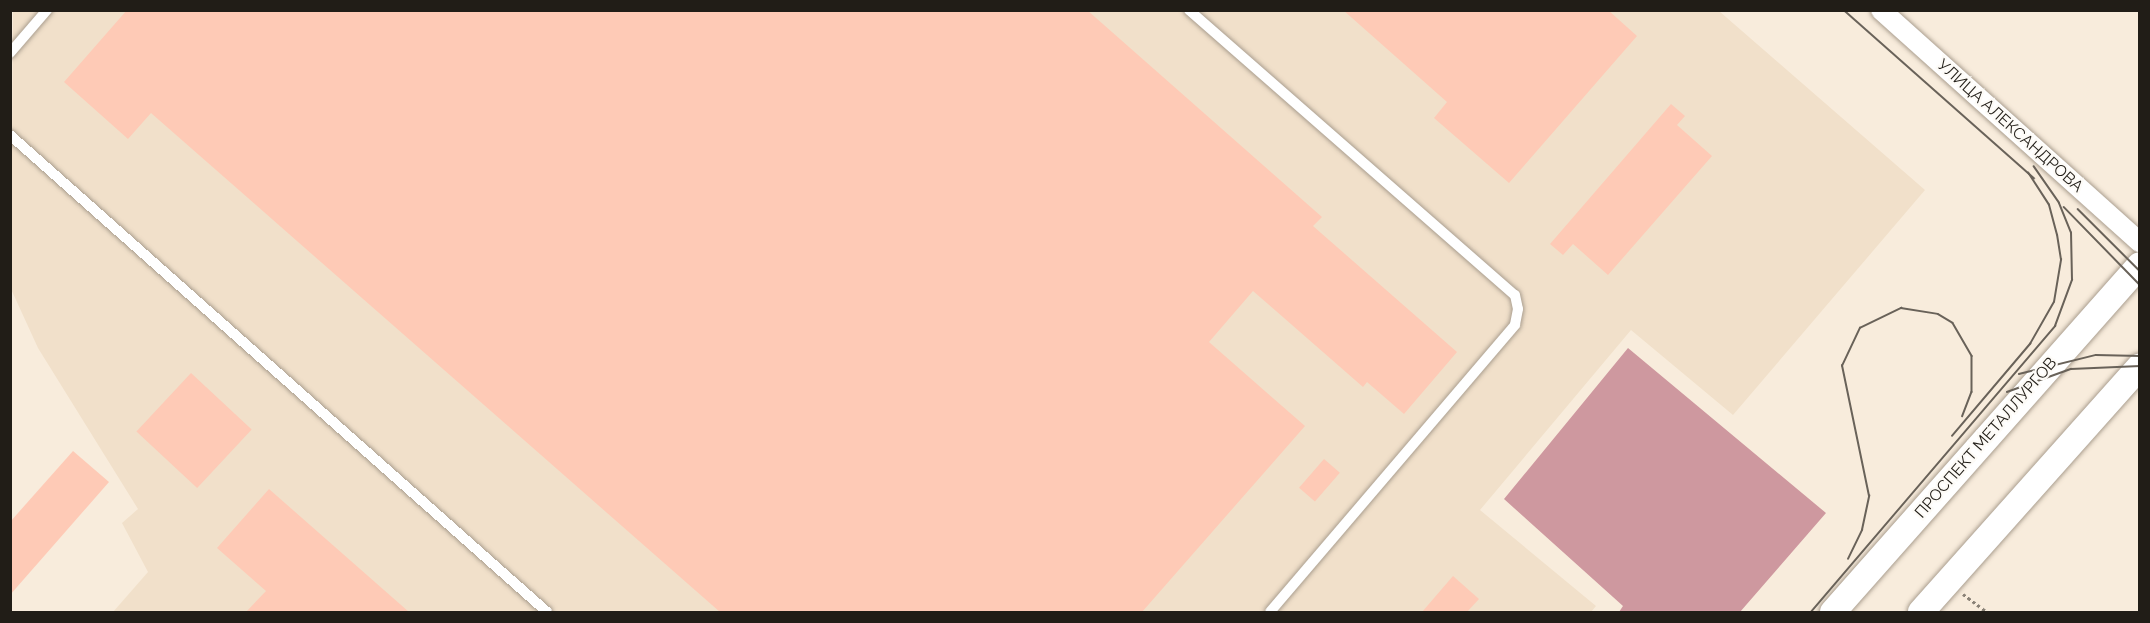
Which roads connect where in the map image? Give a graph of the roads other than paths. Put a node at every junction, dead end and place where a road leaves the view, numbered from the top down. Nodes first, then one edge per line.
1 (47, 10) edge
2 (1189, 10) edge
3 (1881, 10) edge
4 (10, 53) edge
5 (10, 135) edge
6 (2139, 242) edge
7 (2139, 265) edge
8 (2139, 366) edge
9 (547, 612) edge
10 (1270, 612) edge
11 (1833, 612) edge
12 (1921, 612) edge

1 - 4 lane
2 - 10 lane
3 - 6 street, УЛИЦА АЛЕКСАНДРОВА
5 - 9 lane
7 - 11 street, ПРОСПЕКТ МЕТАЛЛУРГОВ
8 - 12 street

